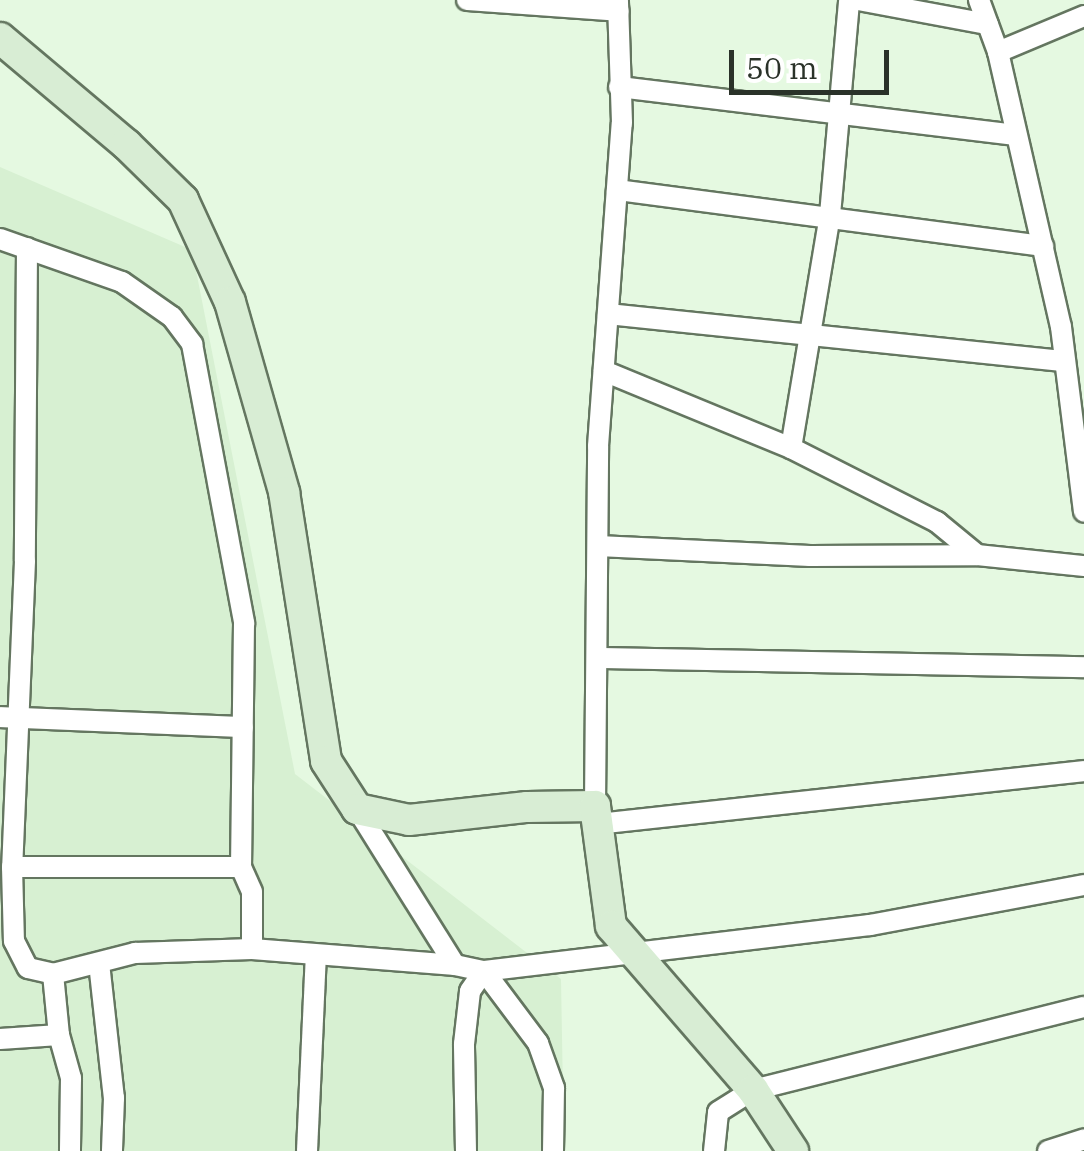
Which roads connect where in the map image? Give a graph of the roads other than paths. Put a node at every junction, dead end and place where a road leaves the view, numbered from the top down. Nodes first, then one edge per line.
1 (467, 0) edge
2 (849, 0) edge
3 (858, 0) edge
4 (980, 0) edge
5 (618, 5) edge
6 (1084, 16) edge
7 (988, 24) junction
8 (0, 38) edge
9 (998, 52) junction
10 (619, 87) junction
11 (838, 112) junction
12 (1014, 135) junction
13 (617, 190) junction
14 (830, 215) junction
15 (0, 240) edge
16 (1042, 246) junction
17 (27, 248) junction
18 (608, 314) junction
19 (809, 336) junction
20 (1065, 361) junction
21 (604, 370) junction
22 (790, 448) junction
23 (1084, 507) edge
24 (598, 546) junction
25 (977, 555) junction
26 (1084, 566) edge
27 (599, 658) junction
28 (1084, 667) edge
29 (8, 718) edge
30 (242, 727) junction
31 (1084, 772) edge
32 (358, 810) junction
33 (596, 815) junction
34 (12, 867) junction
35 (241, 868) junction
36 (1084, 885) edge
37 (252, 949) junction
38 (628, 951) junction
39 (316, 955) junction
40 (99, 963) junction
41 (455, 964) junction
42 (484, 971) junction
43 (53, 974) junction
44 (1084, 1006) edge
45 (60, 1035) junction
46 (0, 1039) edge
47 (753, 1090) junction
48 (1084, 1140) edge
49 (70, 1151) edge
50 (112, 1151) edge
51 (307, 1151) edge
52 (466, 1151) edge
53 (553, 1151) edge
54 (714, 1151) edge
55 (793, 1151) edge
56 (1048, 1151) edge

1 - 5 street
2 - 11 street
3 - 7 street
4 - 7 street
5 - 10 street
6 - 9 street
7 - 9 street
8 - 32 street
9 - 12 street
10 - 11 street
10 - 13 street
11 - 12 street
11 - 14 street
12 - 16 street
13 - 14 street
13 - 18 street
14 - 16 street
14 - 19 street
15 - 17 street
16 - 20 street
17 - 29 street
17 - 30 street
18 - 19 street
18 - 21 street
19 - 20 street
19 - 22 street
20 - 23 street
21 - 22 street
21 - 24 street
22 - 25 street
24 - 25 street
24 - 27 street
25 - 26 street
27 - 28 street
27 - 33 street
29 - 30 street
29 - 34 street
30 - 35 street
31 - 33 street
32 - 33 street
32 - 41 street
33 - 38 street
34 - 35 street
34 - 43 street
35 - 37 street
36 - 38 street
37 - 39 street
37 - 40 street
38 - 42 street
38 - 47 street
39 - 41 street
39 - 51 street
40 - 43 street
40 - 50 street
41 - 42 street
42 - 52 street
42 - 53 street
43 - 45 street
44 - 47 street
45 - 46 street
45 - 49 street
47 - 54 street
47 - 55 street
48 - 56 street

